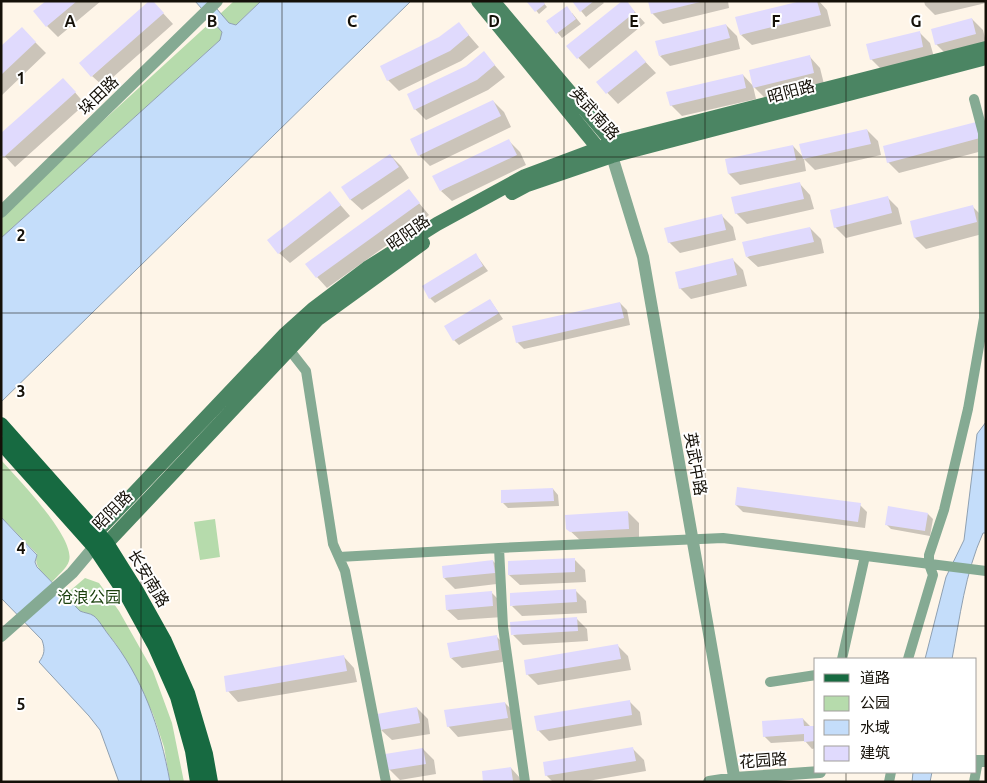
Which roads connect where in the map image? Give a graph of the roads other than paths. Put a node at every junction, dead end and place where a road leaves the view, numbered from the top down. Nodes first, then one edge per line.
1 (217, 1) edge
2 (489, 5) edge
3 (986, 48) edge
4 (977, 57) edge
5 (974, 99) dead end
6 (598, 148) junction
7 (612, 149) junction
8 (1, 212) edge
9 (288, 348) junction
10 (1, 424) edge
11 (1, 443) edge
12 (53, 492) junction
13 (97, 532) junction
14 (693, 540) junction
15 (100, 545) junction
16 (499, 548) junction
17 (865, 556) junction
18 (339, 557) junction
19 (932, 564) junction
20 (986, 571) edge
21 (1, 636) edge
22 (842, 658) edge
23 (908, 658) edge
24 (814, 674) edge
25 (770, 682) dead end
26 (814, 773) edge
27 (735, 780) edge
28 (197, 782) edge
29 (211, 782) edge
30 (386, 782) edge
31 (525, 782) edge
32 (709, 782) edge

1 - 8 street, 垛田路
2 - 6 main road, 英武南路
2 - 7 main road, 英武南路
3 - 4 main road, 昭阳路
4 - 7 main road, 昭阳路
5 - 19 street
6 - 7 main road, 昭阳路
6 - 13 main road, 昭阳路
7 - 9 main road, 昭阳路
7 - 14 street, 英武中路
9 - 15 main road, 昭阳路
9 - 18 street
10 - 12 main road, 长安南路
11 - 12 main road, 长安南路
12 - 13 main road, 长安南路
12 - 15 main road, 长安南路
13 - 15 main road, 长安南路
14 - 16 street
14 - 17 street
14 - 27 street, 英武中路
15 - 21 street
15 - 28 main road, 长安南路
15 - 29 main road, 长安南路
16 - 18 street
16 - 31 street
17 - 19 street
17 - 22 street
18 - 30 street
19 - 20 street
19 - 23 street
24 - 25 street
26 - 27 street, 花园路
27 - 32 street, 花园路

